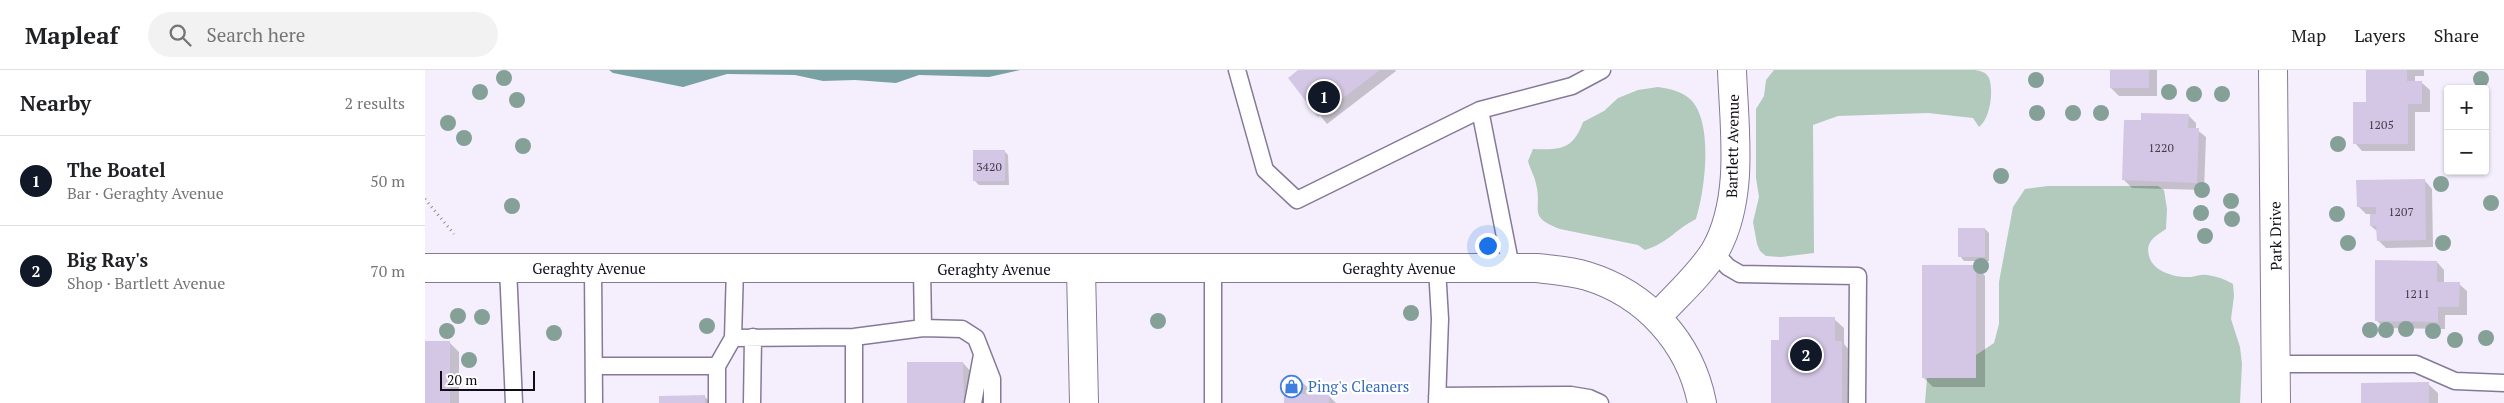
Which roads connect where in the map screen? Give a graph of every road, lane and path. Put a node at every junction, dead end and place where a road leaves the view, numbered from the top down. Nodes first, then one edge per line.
1 (1237, 70) edge
2 (1602, 70) edge
3 (1732, 70) edge
4 (2273, 70) edge
5 (1480, 110) junction
6 (425, 199) edge
7 (453, 234) dead end
8 (1714, 252) junction
9 (1511, 267) junction
10 (425, 268) edge
11 (508, 268) junction
12 (593, 268) junction
13 (735, 268) junction
14 (922, 268) junction
15 (1437, 268) junction
16 (1213, 269) junction
17 (1081, 270) junction
18 (1657, 317) junction
19 (923, 328) junction
20 (753, 337) junction
21 (854, 337) junction
22 (733, 338) junction
23 (981, 355) junction
24 (2276, 364) junction
25 (594, 366) junction
26 (717, 366) junction
27 (2504, 383) edge
28 (1437, 400) edge
29 (514, 403) edge
30 (594, 403) edge
31 (717, 403) edge
32 (752, 403) edge
33 (855, 403) edge
34 (973, 403) edge
35 (992, 403) edge
36 (1084, 403) edge
37 (1213, 403) edge
38 (1600, 403) edge
39 (1702, 403) edge
40 (1857, 403) edge
41 (2276, 403) edge

1 - 5 lane
2 - 5 lane
3 - 8 street, Bartlett Avenue
4 - 24 street, Park Drive
5 - 9 lane
6 - 7 path
8 - 18 street, Bartlett Avenue
8 - 40 lane
9 - 15 street, Geraghty Avenue
9 - 18 street, Geraghty Avenue
10 - 11 street, Geraghty Avenue
11 - 12 street, Geraghty Avenue
11 - 29 lane
12 - 13 street, Geraghty Avenue
12 - 25 lane
13 - 14 street, Geraghty Avenue
13 - 22 lane
14 - 17 street, Geraghty Avenue
14 - 19 lane
15 - 16 street, Geraghty Avenue
15 - 28 lane
16 - 17 street, Geraghty Avenue
16 - 37 lane
17 - 36 street
18 - 39 street
19 - 21 lane
19 - 23 lane
20 - 21 lane
20 - 22 lane
20 - 32 lane
21 - 33 lane
22 - 26 lane
23 - 34 lane
23 - 35 lane
24 - 27 lane
24 - 41 street, Park Drive
25 - 26 lane
25 - 30 lane
26 - 31 lane
28 - 38 lane

